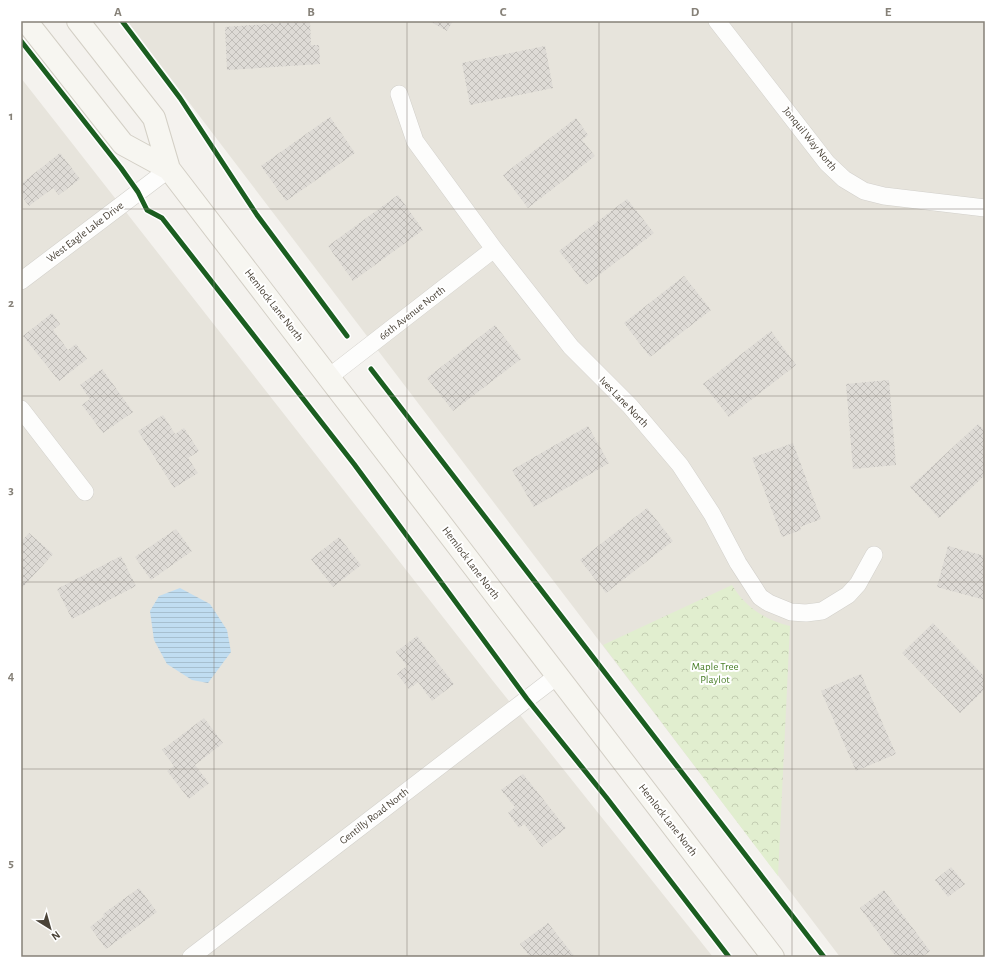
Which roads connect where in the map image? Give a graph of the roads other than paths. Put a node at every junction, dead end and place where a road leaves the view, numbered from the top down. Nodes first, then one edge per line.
1 (26, 21) edge
2 (78, 21) edge
3 (717, 21) edge
4 (399, 94) dead end
5 (169, 169) junction
6 (985, 208) edge
7 (494, 249) junction
8 (21, 281) edge
9 (329, 377) junction
10 (21, 409) edge
11 (85, 492) dead end
12 (874, 555) dead end
13 (557, 676) junction
14 (191, 957) edge
15 (772, 957) edge

1 - 5 main road, Hemlock Lane North
2 - 5 main road, Hemlock Lane North
3 - 6 street, Jonquil Way North
4 - 7 street, Ives Lane North
5 - 8 street, West Eagle Lake Drive
5 - 9 main road, Hemlock Lane North
7 - 9 street, 66th Avenue North
7 - 12 street, Ives Lane North
9 - 13 main road, Hemlock Lane North
10 - 11 street
13 - 14 street, Gentilly Road North
13 - 15 main road, Hemlock Lane North

